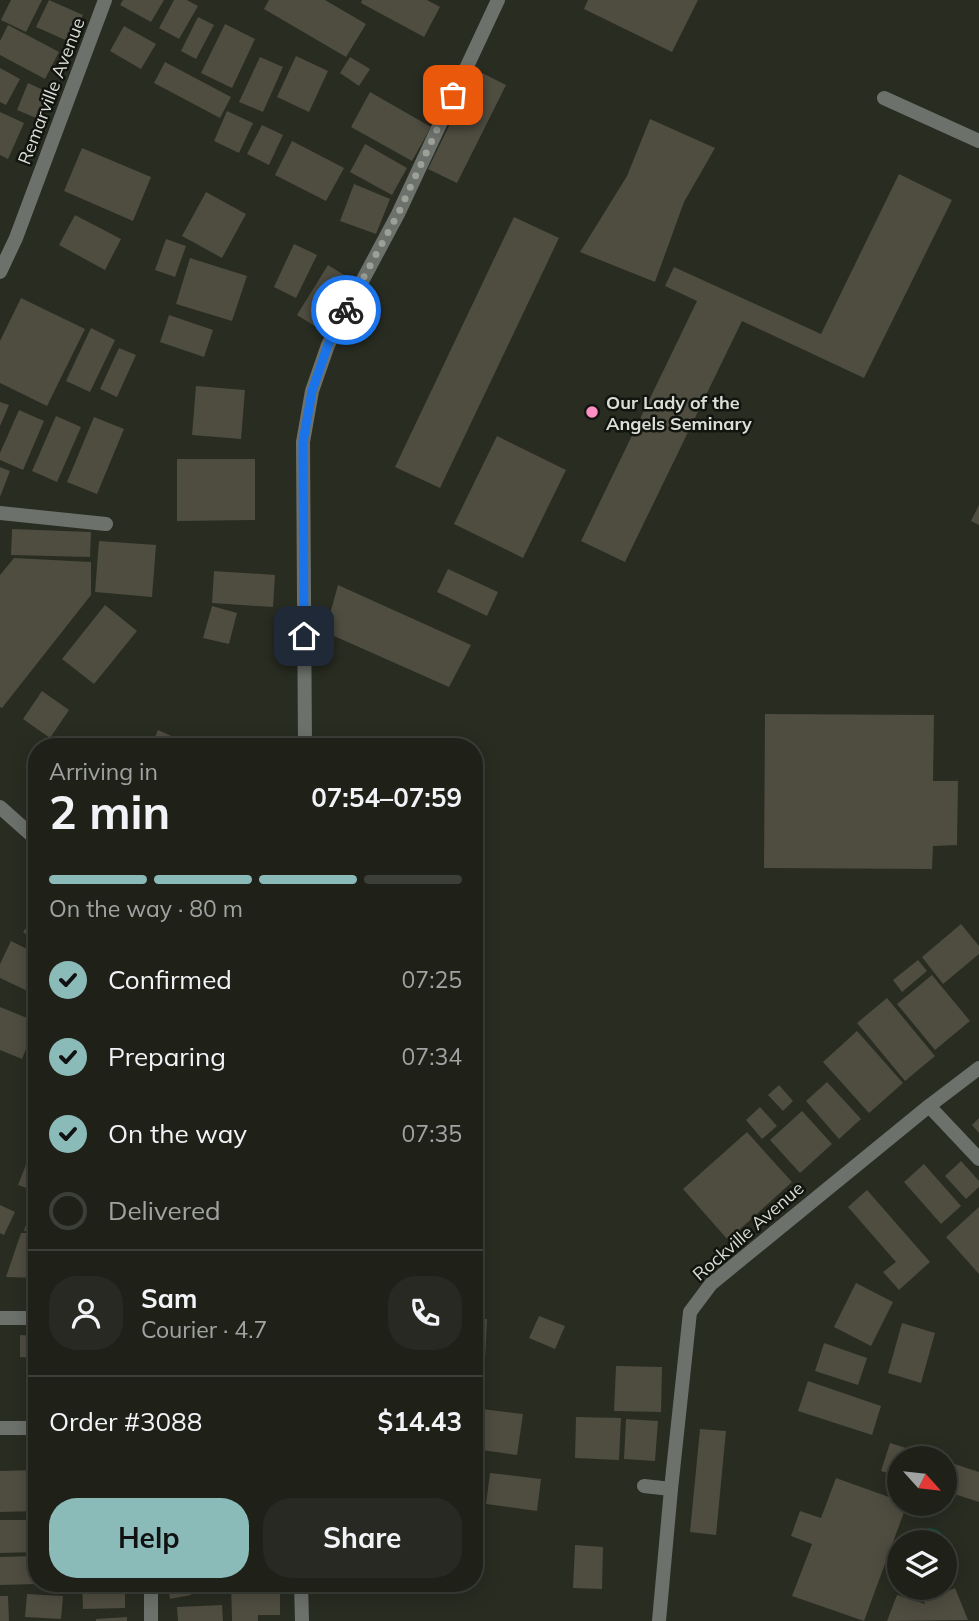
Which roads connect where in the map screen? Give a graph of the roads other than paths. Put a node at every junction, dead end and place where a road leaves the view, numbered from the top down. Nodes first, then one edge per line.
1 (105, 0) edge
2 (498, 0) edge
3 (884, 98) dead end
4 (979, 141) edge
5 (1, 266) edge
6 (0, 513) edge
7 (106, 524) dead end
8 (304, 738) edge
9 (0, 807) edge
10 (28, 832) edge
11 (979, 1068) edge
12 (929, 1105) junction
13 (979, 1159) edge
14 (0, 1318) edge
15 (28, 1318) edge
16 (0, 1427) edge
17 (28, 1428) edge
18 (644, 1486) dead end
19 (671, 1489) junction
20 (151, 1592) edge
21 (301, 1592) edge
22 (151, 1621) edge
23 (302, 1621) edge
24 (659, 1621) edge

1 - 5 street, Remarville Avenue
2 - 8 street
3 - 4 street
6 - 7 street
9 - 10 street
11 - 12 street, Rockville Avenue
12 - 13 street
12 - 19 street, Rockville Avenue
14 - 15 street
16 - 17 street
18 - 19 street
19 - 24 street, Rockville Avenue
20 - 22 street
21 - 23 street

